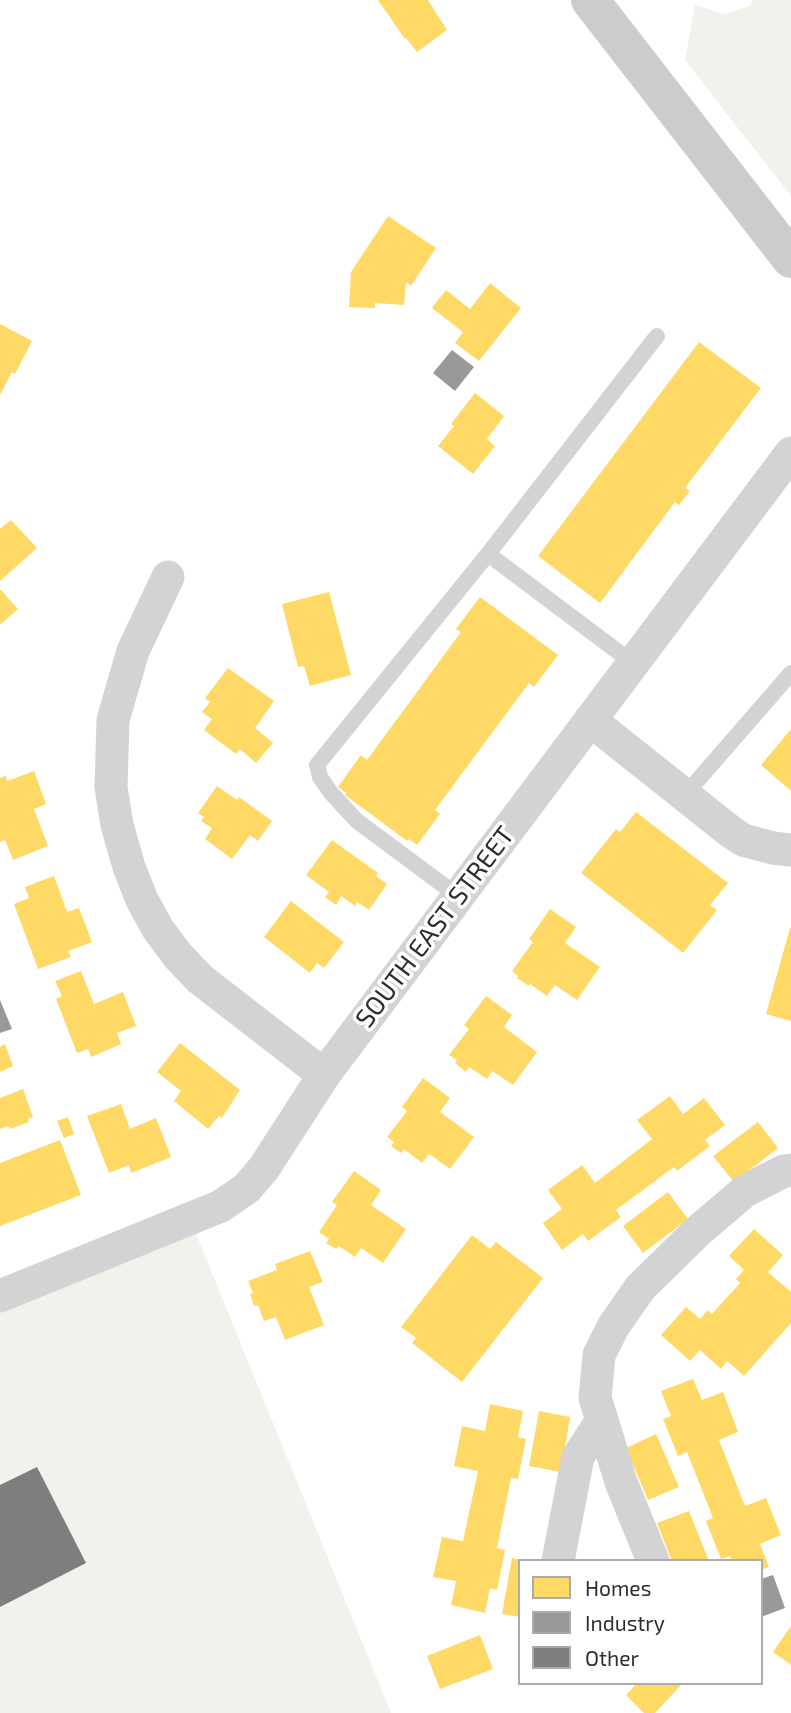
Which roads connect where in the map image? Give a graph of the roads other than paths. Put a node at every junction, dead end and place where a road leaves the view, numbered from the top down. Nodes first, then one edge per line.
1 (590, 0) edge
2 (791, 259) edge
3 (657, 336) dead end
4 (791, 453) edge
5 (488, 554) junction
6 (168, 577) dead end
7 (633, 663) junction
8 (791, 673) edge
9 (590, 720) junction
10 (684, 796) junction
11 (791, 850) edge
12 (458, 895) junction
13 (324, 1075) junction
14 (791, 1170) edge
15 (0, 1296) edge
16 (602, 1420) junction
17 (558, 1559) edge
18 (652, 1559) edge

1 - 2 street
3 - 5 lane
4 - 7 street, SOUTH EAST STREET
5 - 7 lane
5 - 12 lane
6 - 13 street
7 - 9 street, SOUTH EAST STREET
8 - 10 lane
9 - 10 street
9 - 12 street, SOUTH EAST STREET
10 - 11 street
12 - 13 street, SOUTH EAST STREET
13 - 15 street, SOUTH EAST STREET
14 - 16 street
16 - 17 street
16 - 18 street

